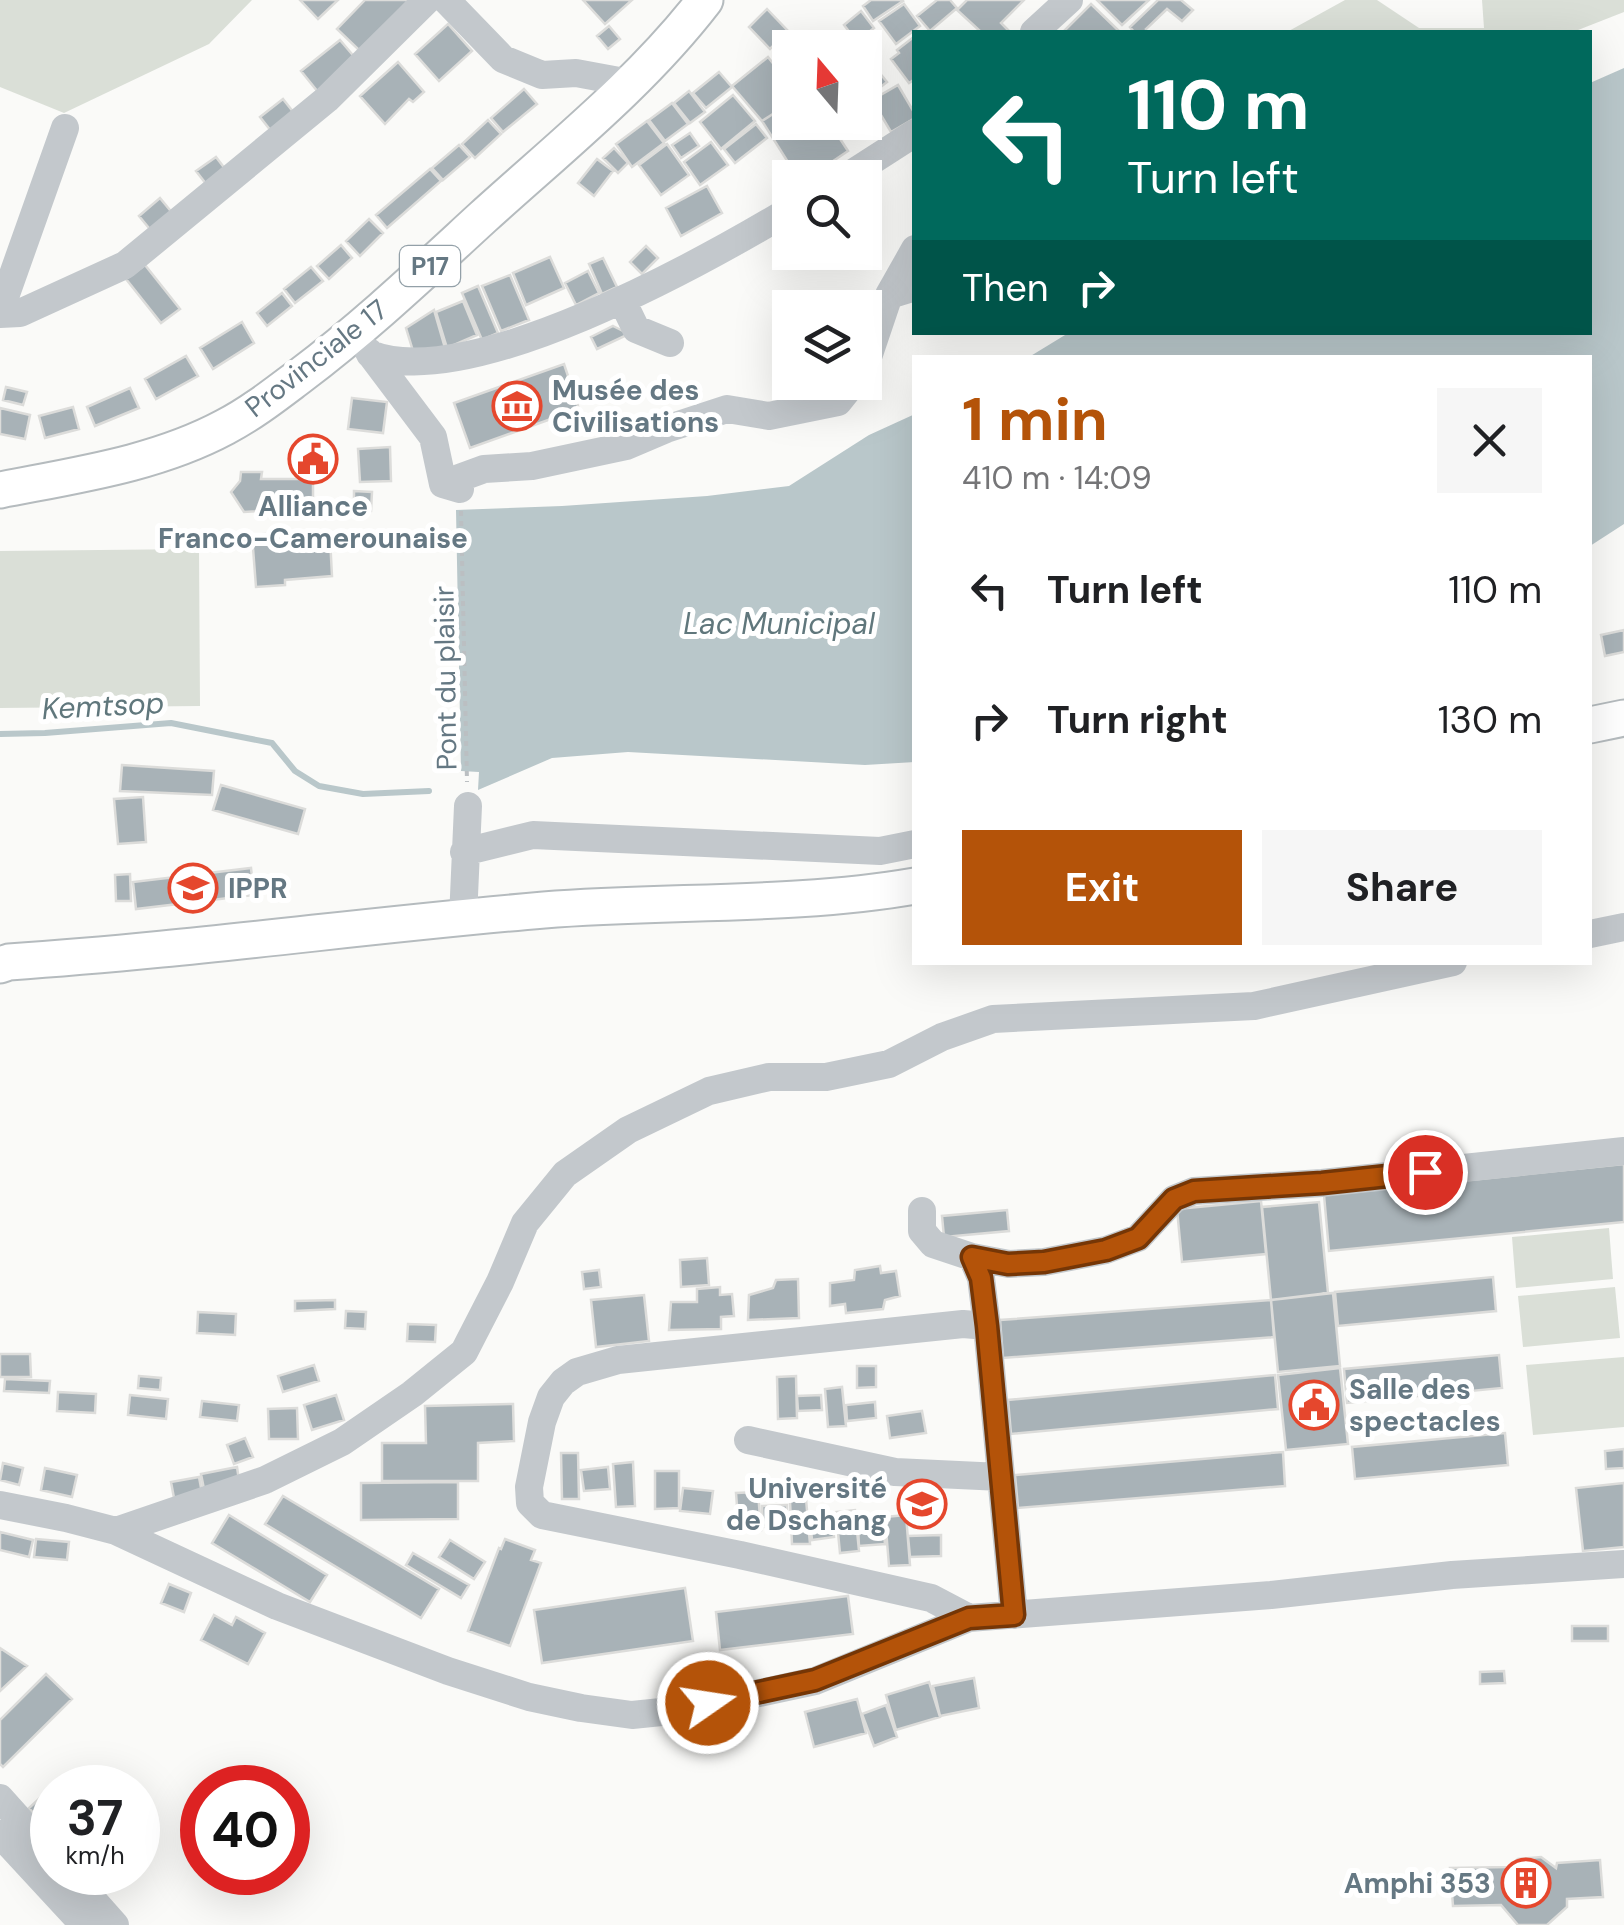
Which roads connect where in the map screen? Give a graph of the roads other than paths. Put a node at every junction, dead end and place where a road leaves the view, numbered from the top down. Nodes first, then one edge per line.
1 (428, 0) edge
2 (446, 0) edge
3 (704, 0) edge
4 (1069, 0) edge
5 (1036, 30) edge
6 (630, 83) junction
7 (65, 128) dead end
8 (912, 134) edge
9 (872, 160) edge
10 (772, 221) edge
11 (912, 259) edge
12 (902, 291) edge
13 (622, 300) junction
14 (0, 313) edge
15 (882, 332) edge
16 (670, 343) dead end
17 (362, 344) junction
18 (840, 400) edge
19 (0, 490) edge
20 (1624, 718) edge
21 (1592, 725) edge
22 (468, 806) road end
23 (912, 845) edge
24 (464, 852) junction
25 (912, 887) edge
26 (463, 918) junction
27 (1624, 927) edge
28 (1592, 934) edge
29 (0, 965) edge
30 (1439, 965) edge
31 (1624, 1151) edge
32 (922, 1211) dead end
33 (972, 1257) junction
34 (987, 1326) junction
35 (748, 1440) dead end
36 (1001, 1478) junction
37 (0, 1506) edge
38 (116, 1532) junction
39 (1624, 1564) edge
40 (1014, 1615) junction
41 (969, 1618) junction
42 (0, 1798) edge
43 (30, 1831) edge
44 (0, 1834) edge
45 (88, 1895) edge
46 (84, 1925) edge
47 (115, 1925) edge

1 - 14 street
2 - 6 street
3 - 6 main road, Provinciale 17 / P17
4 - 5 street
6 - 17 main road, Provinciale 17 / P17
7 - 14 street
8 - 9 street
10 - 13 street
11 - 12 street
12 - 15 street
13 - 16 street
13 - 17 street
17 - 18 street
17 - 19 main road, Provinciale 17 / P17
20 - 21 main road
22 - 24 street
23 - 24 street
24 - 26 street
25 - 26 main road
26 - 29 main road
27 - 28 street
30 - 38 street
31 - 33 street
32 - 33 street
33 - 34 street
34 - 36 street
34 - 41 street
35 - 36 street
36 - 40 street
37 - 38 street
38 - 41 street
39 - 40 street
40 - 41 street
42 - 43 street
44 - 46 street
45 - 47 street

